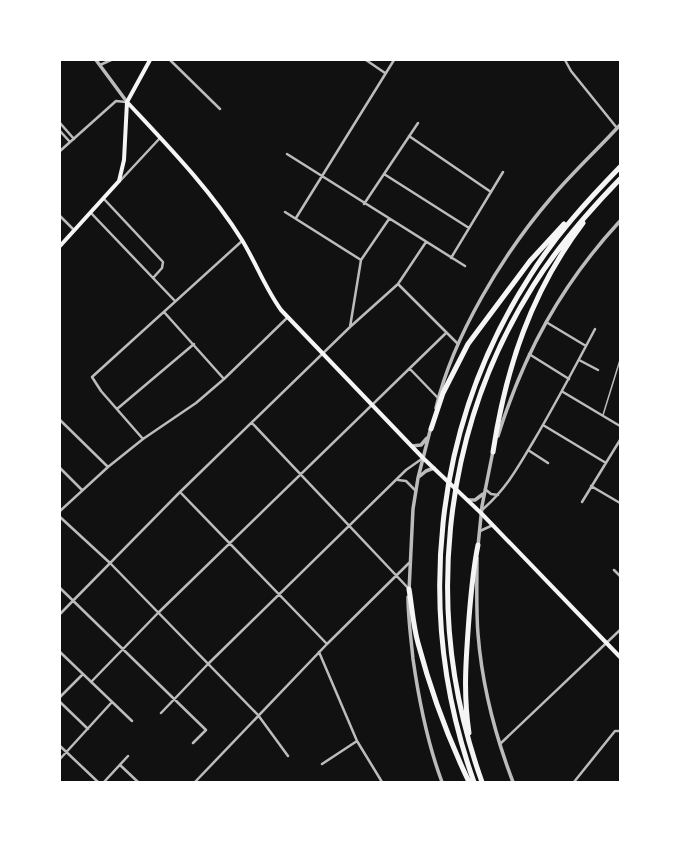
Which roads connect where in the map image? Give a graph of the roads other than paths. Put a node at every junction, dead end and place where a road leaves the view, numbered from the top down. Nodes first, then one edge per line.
1 (96, 60) edge
2 (111, 60) edge
3 (150, 60) edge
4 (170, 60) edge
5 (366, 60) edge
6 (394, 60) edge
7 (565, 60) edge
8 (100, 65) junction
9 (385, 73) junction
10 (127, 102) junction
11 (220, 109) dead end
12 (418, 123) dead end
13 (60, 124) edge
14 (619, 127) edge
15 (60, 131) edge
16 (409, 136) junction
17 (161, 138) junction
18 (74, 139) junction
19 (70, 142) junction
20 (60, 151) edge
21 (287, 154) dead end
22 (620, 167) edge
23 (503, 172) dead end
24 (384, 174) junction
25 (322, 176) junction
26 (620, 179) edge
27 (119, 181) junction
28 (491, 192) junction
29 (592, 197) junction
30 (602, 197) junction
31 (104, 199) junction
32 (364, 204) junction
33 (285, 212) dead end
34 (91, 214) junction
35 (60, 216) edge
36 (296, 218) junction
37 (389, 219) junction
38 (620, 221) edge
39 (469, 228) junction
40 (75, 230) junction
41 (242, 240) junction
42 (426, 242) junction
43 (60, 246) edge
44 (451, 258) junction
45 (361, 260) junction
46 (465, 266) dead end
47 (153, 278) junction
48 (398, 284) junction
49 (175, 302) junction
50 (164, 312) junction
51 (288, 317) junction
52 (546, 322) junction
53 (350, 327) junction
54 (595, 329) dead end
55 (446, 333) junction
56 (194, 344) junction
57 (459, 345) junction
58 (586, 346) junction
59 (323, 354) junction
60 (528, 354) junction
61 (579, 360) junction
62 (620, 360) edge
63 (410, 369) junction
64 (598, 370) dead end
65 (224, 379) junction
66 (569, 379) junction
67 (563, 392) junction
68 (438, 398) junction
69 (372, 404) junction
70 (118, 409) junction
71 (603, 415) junction
72 (60, 420) edge
73 (252, 423) junction
74 (543, 425) junction
75 (620, 426) edge
76 (431, 429) junction
77 (428, 437) junction
78 (143, 439) junction
79 (620, 440) edge
80 (412, 446) junction
81 (528, 450) junction
82 (493, 452) junction
83 (423, 458) junction
84 (548, 463) dead end
85 (606, 463) junction
86 (60, 468) edge
87 (108, 468) junction
88 (434, 468) junction
89 (302, 474) junction
90 (418, 478) junction
91 (397, 480) junction
92 (591, 486) junction
93 (82, 490) junction
94 (416, 491) junction
95 (484, 491) junction
96 (180, 492) junction
97 (498, 495) junction
98 (467, 500) junction
99 (582, 502) dead end
100 (620, 503) edge
101 (60, 511) edge
102 (481, 512) junction
103 (60, 517) edge
104 (493, 525) junction
105 (351, 526) junction
106 (478, 533) junction
107 (230, 544) junction
108 (478, 545) junction
109 (110, 563) junction
110 (409, 563) junction
111 (614, 570) dead end
112 (620, 576) edge
113 (397, 577) junction
114 (60, 588) edge
115 (409, 589) junction
116 (279, 596) junction
117 (73, 601) junction
118 (158, 613) junction
119 (60, 614) edge
120 (620, 630) edge
121 (607, 643) junction
122 (327, 644) junction
123 (122, 649) junction
124 (60, 652) edge
125 (319, 652) junction
126 (620, 656) edge
127 (208, 664) junction
128 (83, 674) junction
129 (91, 682) junction
130 (60, 697) edge
131 (175, 700) junction
132 (60, 702) edge
133 (112, 702) junction
134 (161, 713) dead end
135 (258, 715) junction
136 (132, 721) dead end
137 (88, 729) junction
138 (620, 732) edge
139 (357, 741) junction
140 (193, 744) dead end
141 (500, 744) junction
142 (60, 746) edge
143 (471, 750) junction
144 (66, 752) junction
145 (128, 756) dead end
146 (288, 756) dead end
147 (60, 759) edge
148 (322, 764) dead end
149 (120, 765) junction
150 (576, 781) edge
151 (98, 782) edge
152 (104, 782) edge
153 (138, 782) edge
154 (195, 782) edge
155 (382, 782) edge
156 (442, 782) edge
157 (469, 782) edge
158 (474, 782) edge
159 (482, 782) edge
160 (513, 782) edge

1 - 8 street
2 - 8 street
3 - 10 main road
4 - 11 street
5 - 9 street
6 - 9 street
7 - 14 street
8 - 10 street
9 - 25 street
10 - 17 main road
10 - 18 street
10 - 27 main road
12 - 16 street
13 - 18 street
14 - 57 street
15 - 19 street
16 - 24 street
16 - 28 street
17 - 27 street
17 - 41 main road
18 - 19 street
19 - 20 street
21 - 25 street
22 - 29 highway
23 - 28 street
24 - 32 street
24 - 39 street
25 - 32 street
25 - 36 street
26 - 30 highway
27 - 31 main road
28 - 39 street
29 - 76 highway
29 - 158 highway
30 - 82 highway
30 - 143 highway
31 - 34 main road
31 - 47 street
32 - 37 street
33 - 36 street
34 - 40 main road
34 - 47 street
35 - 40 street
36 - 45 street
37 - 42 street
37 - 45 street
38 - 52 street
39 - 44 street
40 - 43 main road
41 - 49 street
41 - 51 main road
42 - 44 street
42 - 48 street
44 - 46 street
45 - 53 street
47 - 49 street
48 - 53 street
48 - 55 street
49 - 50 street
50 - 56 street
50 - 70 street
51 - 59 main road
51 - 65 street
52 - 58 street
52 - 60 street
53 - 59 street
54 - 58 street
55 - 57 street
55 - 63 street
56 - 65 street
56 - 70 street
57 - 68 street
58 - 61 street
59 - 69 main road
59 - 73 street
60 - 66 street
60 - 82 street
61 - 64 street
61 - 66 street
62 - 71 lane
63 - 68 street
63 - 69 street
65 - 78 street
66 - 67 street
67 - 71 street
67 - 74 street
68 - 76 street
69 - 80 main road
69 - 89 street
70 - 78 street
71 - 75 street
72 - 87 street
73 - 89 street
73 - 96 street
74 - 81 street
74 - 85 street
76 - 77 street
77 - 80 street
77 - 83 street
78 - 87 street
79 - 85 street
80 - 83 main road
81 - 84 street
81 - 97 street
82 - 95 street
83 - 88 main road
83 - 90 street
83 - 91 street
85 - 92 street
86 - 93 street
87 - 93 street
88 - 90 street
88 - 98 main road
89 - 105 street
89 - 107 street
90 - 94 street
91 - 94 street
91 - 105 street
92 - 99 street
92 - 100 street
93 - 101 street
94 - 110 street
95 - 97 street
95 - 98 street
95 - 102 street
96 - 107 street
96 - 109 street
97 - 102 street
98 - 102 main road
102 - 104 main road
102 - 106 street
103 - 109 street
104 - 106 street
104 - 121 main road
105 - 113 street
105 - 116 street
106 - 108 street
107 - 116 street
107 - 118 street
108 - 141 street
108 - 143 highway
109 - 117 street
109 - 118 street
110 - 113 street
110 - 115 street
111 - 112 street
113 - 115 street
113 - 122 street
114 - 117 street
115 - 156 street
115 - 157 highway
116 - 122 street
116 - 127 street
117 - 119 street
117 - 123 street
118 - 123 street
118 - 127 street
120 - 121 street
121 - 126 main road
121 - 141 street
122 - 125 street
123 - 129 street
123 - 131 street
124 - 128 street
125 - 135 street
125 - 139 street
127 - 131 street
127 - 135 street
128 - 129 street
128 - 130 street
129 - 133 street
131 - 134 street
131 - 140 street
132 - 137 street
133 - 136 street
133 - 137 street
135 - 146 street
135 - 154 street
137 - 144 street
138 - 150 street
139 - 148 street
139 - 155 street
141 - 160 street
142 - 144 street
143 - 159 highway
144 - 147 street
144 - 151 street
145 - 149 street
149 - 152 street
149 - 153 street

